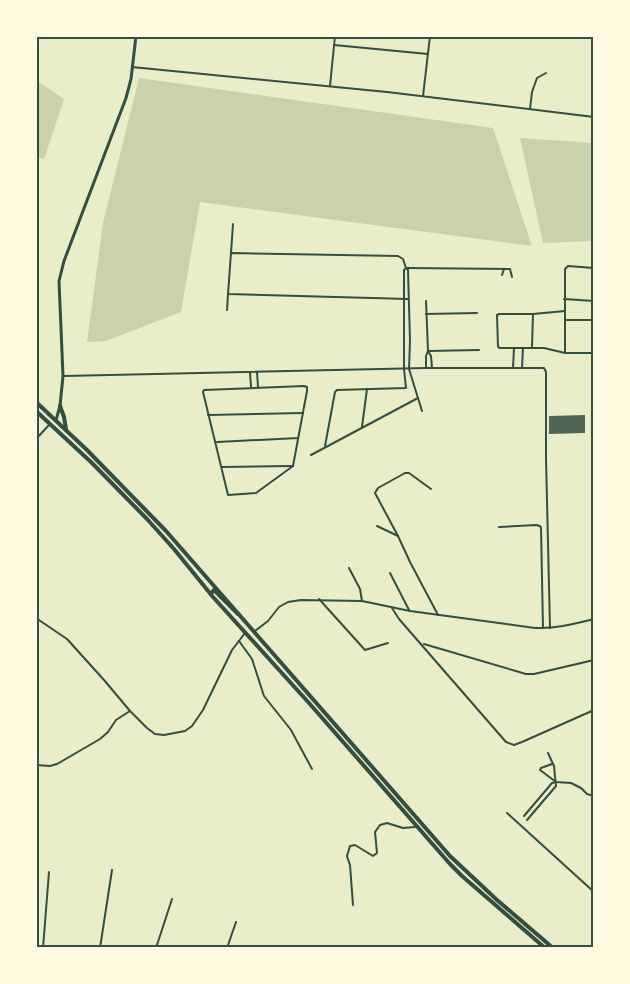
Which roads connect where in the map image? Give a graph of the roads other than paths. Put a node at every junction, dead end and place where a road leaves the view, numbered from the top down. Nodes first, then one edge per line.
1 (136, 36) edge
2 (335, 36) edge
3 (430, 36) edge
4 (334, 45) junction
5 (428, 54) junction
6 (132, 67) junction
7 (546, 73) dead end
8 (330, 86) junction
9 (423, 96) junction
10 (530, 109) junction
11 (594, 117) edge
12 (233, 224) dead end
13 (231, 253) junction
14 (406, 268) junction
15 (594, 268) edge
16 (504, 269) junction
17 (502, 275) dead end
18 (512, 277) dead end
19 (228, 294) junction
20 (403, 298) junction
21 (408, 298) junction
22 (564, 299) junction
23 (426, 301) dead end
24 (594, 301) edge
25 (227, 310) dead end
26 (565, 311) junction
27 (477, 312) dead end
28 (426, 314) junction
29 (532, 314) junction
30 (565, 320) junction
31 (594, 320) edge
32 (409, 327) junction
33 (404, 328) junction
34 (514, 348) junction
35 (523, 348) junction
36 (532, 348) junction
37 (479, 350) dead end
38 (428, 351) junction
39 (565, 353) junction
40 (594, 353) edge
41 (426, 368) junction
42 (432, 368) junction
43 (513, 368) junction
44 (522, 368) junction
45 (404, 369) junction
46 (409, 369) junction
47 (250, 372) junction
48 (257, 372) junction
49 (63, 376) junction
50 (412, 382) junction
51 (406, 383) junction
52 (251, 387) junction
53 (258, 387) junction
54 (368, 389) junction
55 (418, 398) junction
56 (36, 402) edge
57 (59, 408) junction
58 (36, 411) edge
59 (422, 411) dead end
60 (303, 413) junction
61 (208, 415) junction
62 (51, 416) junction
63 (56, 420) junction
64 (50, 424) junction
65 (362, 427) junction
66 (66, 430) junction
67 (298, 438) junction
68 (36, 439) edge
69 (216, 442) junction
70 (325, 446) junction
71 (311, 454) dead end
72 (293, 466) junction
73 (222, 467) junction
74 (431, 489) dead end
75 (377, 526) dead end
76 (498, 527) dead end
77 (398, 536) junction
78 (349, 568) dead end
79 (390, 573) dead end
80 (211, 594) junction
81 (319, 599) junction
82 (362, 602) junction
83 (392, 608) junction
84 (410, 611) junction
85 (438, 615) junction
86 (36, 618) edge
87 (243, 618) junction
88 (594, 619) edge
89 (543, 628) junction
90 (550, 628) junction
91 (255, 632) junction
92 (245, 633) junction
93 (239, 641) junction
94 (388, 643) dead end
95 (421, 643) junction
96 (594, 660) edge
97 (594, 710) edge
98 (130, 711) junction
99 (548, 753) dead end
100 (553, 764) junction
101 (36, 765) edge
102 (312, 769) dead end
103 (556, 782) junction
104 (594, 796) edge
105 (537, 800) junction
106 (541, 803) junction
107 (507, 813) dead end
108 (524, 816) dead end
109 (527, 820) dead end
110 (417, 827) junction
111 (112, 870) dead end
112 (49, 872) dead end
113 (594, 892) edge
114 (172, 899) dead end
115 (353, 905) dead end
116 (236, 922) dead end
117 (43, 948) edge
118 (100, 948) edge
119 (156, 948) edge
120 (227, 948) edge
121 (544, 948) edge
122 (553, 948) edge

1 - 6 main road
2 - 4 street
3 - 5 street
4 - 5 street
4 - 8 street
5 - 9 street
6 - 8 street
6 - 49 main road
7 - 10 street
8 - 9 street
9 - 10 street
10 - 11 street
12 - 13 street
13 - 14 street
13 - 19 street
14 - 16 street
14 - 20 street
14 - 21 street
15 - 22 street
16 - 17 street
16 - 18 street
19 - 20 street
19 - 25 street
20 - 21 street
20 - 33 street
21 - 32 street
22 - 24 street
22 - 26 street
23 - 28 street
26 - 29 street
26 - 30 street
27 - 28 street
28 - 38 street
29 - 34 street
29 - 36 street
30 - 31 street
30 - 39 street
32 - 33 street
32 - 46 street
33 - 45 street
34 - 35 street
34 - 43 street
35 - 36 street
35 - 44 street
36 - 39 street
37 - 38 street
38 - 41 street
38 - 42 street
39 - 40 street
41 - 42 street
41 - 46 street
42 - 43 street
43 - 44 street
44 - 90 street
45 - 46 street
45 - 48 street
45 - 51 street
46 - 50 street
47 - 48 street
47 - 49 street
47 - 52 street
48 - 53 street
49 - 57 main road
50 - 51 street
50 - 55 street
51 - 54 street
52 - 53 street
52 - 61 street
53 - 60 street
54 - 65 street
54 - 70 street
55 - 59 street
55 - 65 street
56 - 62 highway
57 - 62 highway
57 - 63 main road
57 - 66 highway
58 - 64 highway
60 - 61 street
60 - 67 street
61 - 69 street
62 - 63 highway
63 - 66 highway
64 - 68 street
64 - 80 highway
65 - 70 street
66 - 87 highway
67 - 69 street
67 - 72 street
69 - 73 street
70 - 71 street
72 - 73 street
72 - 73 street
74 - 77 street
75 - 77 street
76 - 89 street
77 - 85 street
78 - 82 street
79 - 84 street
80 - 87 highway
80 - 92 highway
81 - 82 street
81 - 91 street
81 - 94 street
82 - 83 street
83 - 84 street
83 - 95 street
84 - 85 street
85 - 89 street
86 - 98 street
87 - 91 highway
88 - 90 street
89 - 90 street
91 - 122 highway
92 - 93 street
92 - 110 highway
93 - 98 street
93 - 102 street
95 - 96 street
95 - 97 street
98 - 101 street
99 - 100 street
100 - 103 street
100 - 103 street
103 - 104 street
103 - 105 street
103 - 106 street
105 - 106 street
105 - 108 street
106 - 109 street
107 - 113 street
110 - 115 street
110 - 121 highway
111 - 118 street
112 - 117 street
114 - 119 street
116 - 120 street

